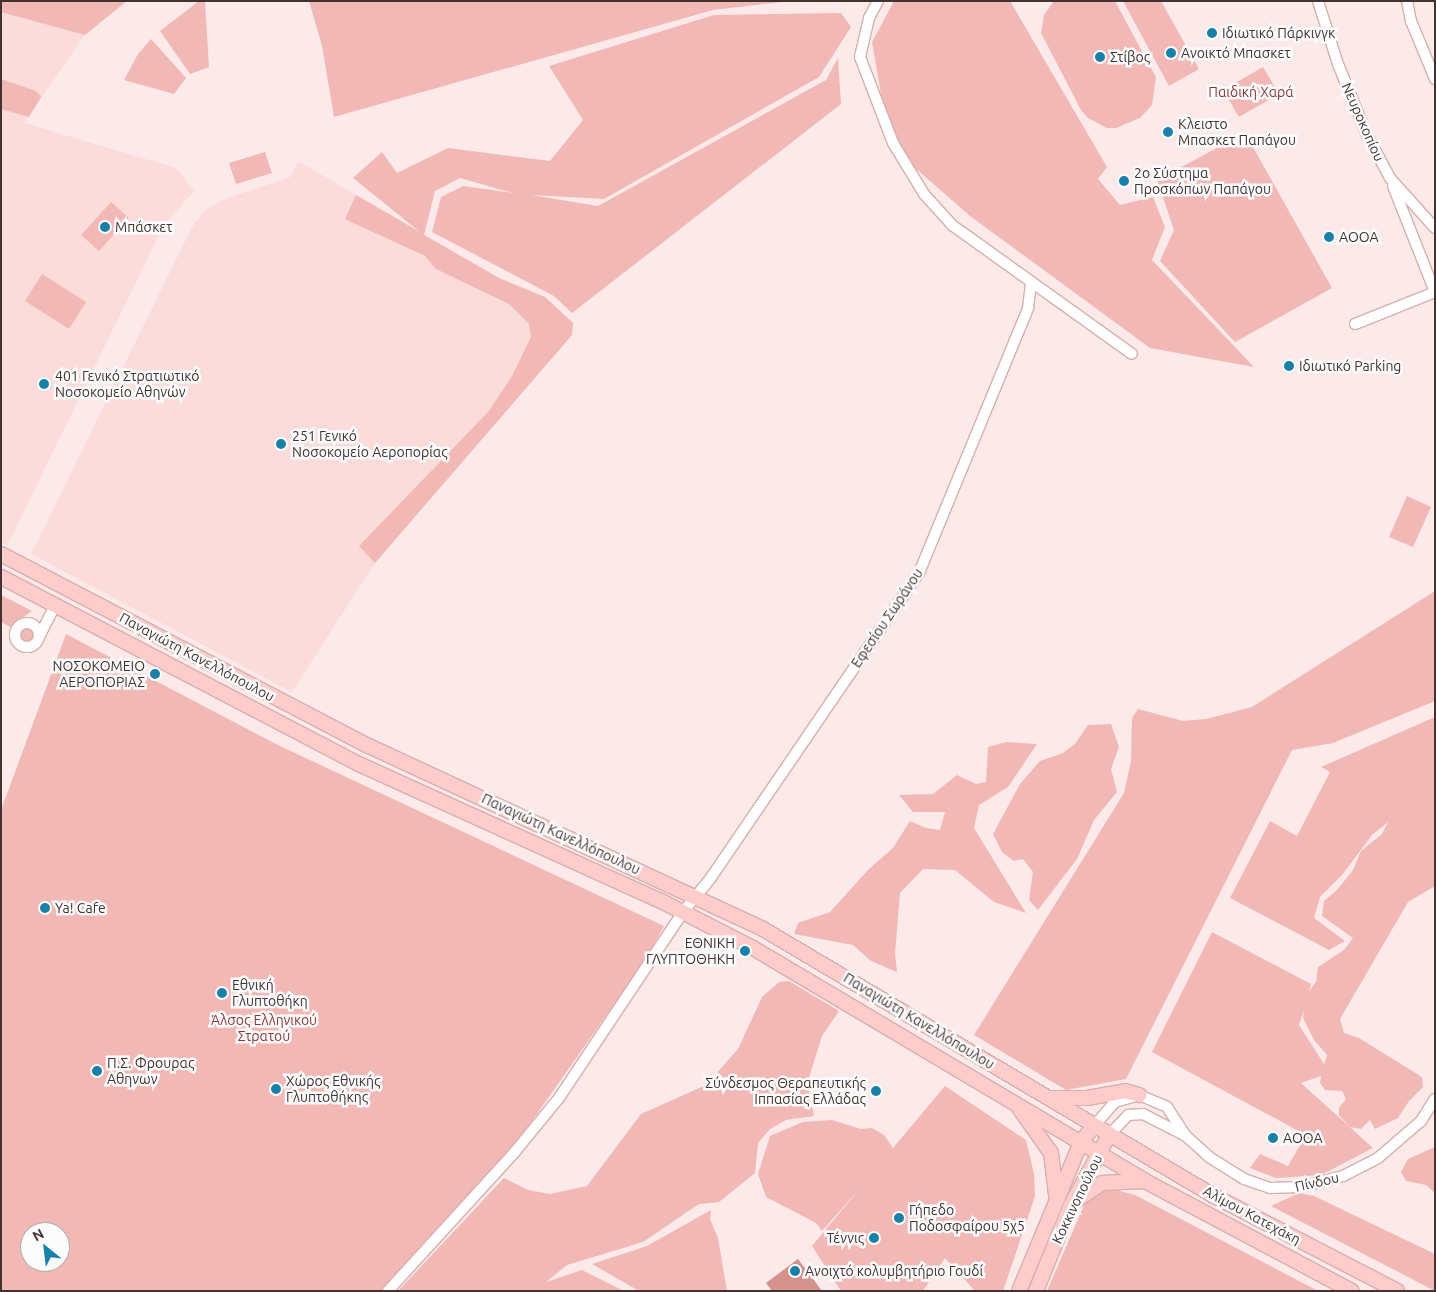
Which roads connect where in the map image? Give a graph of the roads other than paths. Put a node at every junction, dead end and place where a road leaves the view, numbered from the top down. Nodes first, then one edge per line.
1 (878, 1) edge
2 (1318, 1) edge
3 (1408, 1) edge
4 (1435, 79) edge
5 (1390, 178) junction
6 (1435, 228) edge
7 (1031, 284) junction
8 (1435, 292) edge
9 (1355, 324) dead end
10 (1132, 354) dead end
11 (1, 554) edge
12 (1, 576) edge
13 (55, 605) junction
14 (39, 637) dead end
15 (696, 896) junction
16 (683, 912) junction
17 (1138, 1095) junction
18 (1049, 1098) junction
19 (1435, 1099) edge
20 (1014, 1101) junction
21 (1094, 1126) junction
22 (1109, 1135) junction
23 (1186, 1136) junction
24 (1081, 1142) junction
25 (1099, 1153) junction
26 (1145, 1181) junction
27 (1056, 1202) junction
28 (1071, 1205) junction
29 (388, 1291) edge
30 (1019, 1291) edge
31 (1036, 1291) edge
32 (1352, 1291) edge
33 (1397, 1291) edge

1 - 7 street
2 - 5 street, Νευροκοπίου
3 - 4 street
5 - 6 street, Νευροκοπίου
5 - 8 street
7 - 10 street
7 - 15 street, Εφεσίου Σωράνου
8 - 9 street
11 - 15 main road, Παναγιώτη Κανελλόπουλου
12 - 13 main road, Παναγιώτη Κανελλόπουλου
13 - 14 street
13 - 16 main road, Παναγιώτη Κανελλόπουλου
15 - 16 street, Εφεσίου Σωράνου
15 - 18 main road, Παναγιώτη Κανελλόπουλου
16 - 20 main road, Παναγιώτη Κανελλόπουλου
16 - 29 street, Εφεσίου Σωράνου
17 - 18 main road
17 - 21 street
17 - 23 street, Πίνδου
18 - 21 main road, Παναγιώτη Κανελλόπουλου
19 - 23 street, Πίνδου
20 - 24 main road, Παναγιώτη Κανελλόπουλου
20 - 27 main road
21 - 22 main road, Παναγιώτη Κανελλόπουλου
21 - 24 main road, Κοκκινοπούλου
22 - 23 street, Πίνδου
22 - 24 main road, Κοκκινοπούλου
22 - 25 main road, Κοκκινοπούλου
22 - 33 main road, Αλίμου Κατεχάκη
24 - 25 main road, Αλίμου Κατεχάκη
24 - 27 main road, Κοκκινοπούλου
25 - 26 main road, Αλίμου Κατεχάκη
25 - 28 main road, Κοκκινοπούλου
26 - 28 main road
26 - 32 main road, Αλίμου Κατεχάκη
27 - 30 main road, Κοκκινοπούλου
28 - 31 main road, Κοκκινοπούλου

